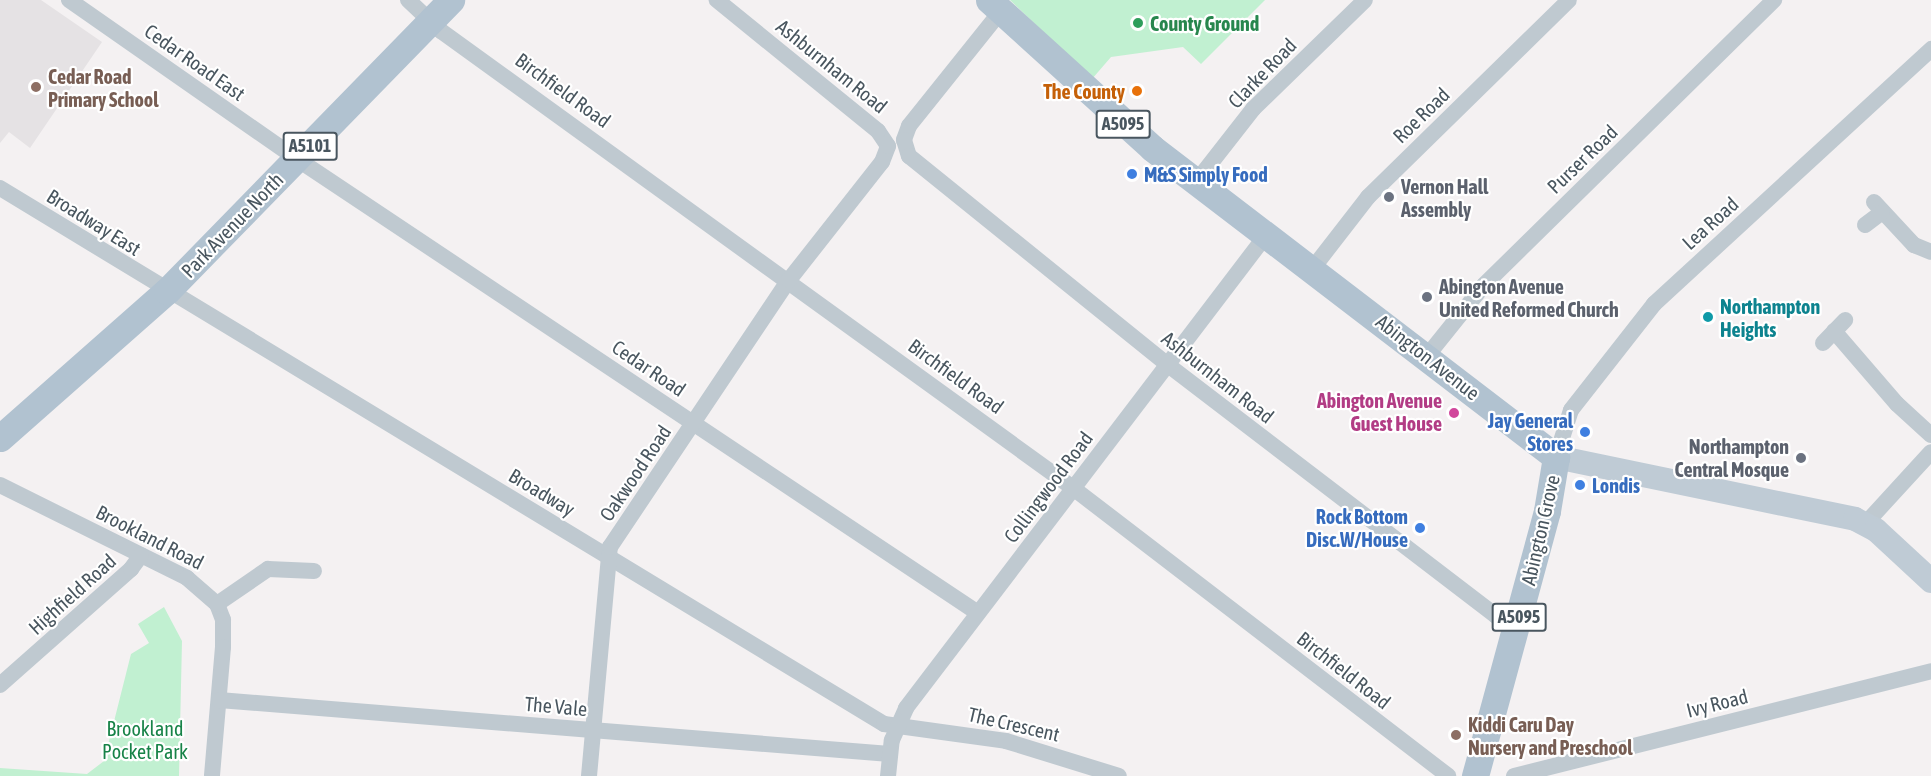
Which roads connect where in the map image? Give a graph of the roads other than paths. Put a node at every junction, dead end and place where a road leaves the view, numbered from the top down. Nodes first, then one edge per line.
1 (69, 0) edge
2 (408, 0) edge
3 (451, 0) edge
4 (717, 0) edge
5 (1365, 0) edge
6 (1569, 0) edge
7 (1774, 0) edge
8 (995, 6) edge
9 (433, 20) junction
10 (1931, 49) edge
11 (897, 147) junction
12 (297, 159) junction
13 (1196, 182) junction
14 (0, 188) edge
15 (1865, 225) dead end
16 (1267, 234) junction
17 (1931, 252) edge
18 (1312, 268) junction
19 (789, 280) junction
20 (167, 291) junction
21 (1834, 331) dead end
22 (1427, 356) junction
23 (1168, 365) junction
24 (693, 423) junction
25 (1931, 435) edge
26 (0, 438) edge
27 (1931, 452) edge
28 (1556, 457) junction
29 (0, 485) edge
30 (1073, 488) junction
31 (1866, 523) junction
32 (141, 555) junction
33 (607, 555) junction
34 (314, 571) dead end
35 (1931, 581) edge
36 (217, 604) junction
37 (978, 613) junction
38 (1516, 626) junction
39 (1931, 671) edge
40 (0, 685) edge
41 (219, 700) junction
42 (896, 728) junction
43 (593, 730) junction
44 (890, 754) junction
45 (212, 776) edge
46 (589, 776) edge
47 (888, 776) edge
48 (1119, 776) edge
49 (1448, 776) edge
50 (1475, 776) edge
51 (1514, 776) edge

1 - 12 street, Cedar Road East
2 - 9 street, Birchfield Road
3 - 9 main road, Park Avenue North / A5101
4 - 11 street, Ashburnham Road
5 - 13 street, Clarke Road
6 - 18 street, Roe Road
7 - 22 street, Purser Road
8 - 11 street, Oakwood Road
8 - 13 main road, Abington Avenue / A5095
9 - 12 main road, Park Avenue North / A5101
9 - 19 street, Birchfield Road
10 - 28 street, Lea Road
11 - 19 street, Oakwood Road
11 - 23 street, Ashburnham Road
12 - 20 main road, Park Avenue North / A5101
12 - 24 street, Cedar Road
13 - 16 main road, Abington Avenue / A5095
14 - 20 street, Broadway East
15 - 17 street
16 - 18 main road, Abington Avenue / A5095
16 - 23 street, Collingwood Road
18 - 22 main road, Abington Avenue / A5095
19 - 24 street, Oakwood Road
19 - 30 street, Birchfield Road
20 - 26 main road, Park Avenue North / A5101
20 - 33 street, Broadway
21 - 25 street
22 - 28 main road, Abington Avenue / A5095
23 - 30 street, Collingwood Road
23 - 38 street, Ashburnham Road
24 - 33 street, Oakwood Road
24 - 37 street, Cedar Road
27 - 31 street
28 - 31 main road, Abington Avenue
28 - 38 main road, Abington Grove / A5095
29 - 32 street, Brookland Road
30 - 37 street, Collingwood Road
30 - 49 street, Birchfield Road
31 - 35 main road, Abington Avenue
32 - 36 street, Brookland Road
32 - 40 street, Highfield Road
33 - 42 street, Broadway
33 - 43 street, Oakwood Road
34 - 36 street
36 - 41 street
37 - 42 street, Collingwood Road
38 - 50 main road, Abington Grove / A5095
39 - 51 street, Ivy Road
41 - 43 street, The Vale
41 - 45 street
42 - 44 street, Collingwood Road
42 - 48 street, The Crescent
43 - 44 street, The Vale
43 - 46 street, Oakwood Road
44 - 47 street, Collingwood Road

